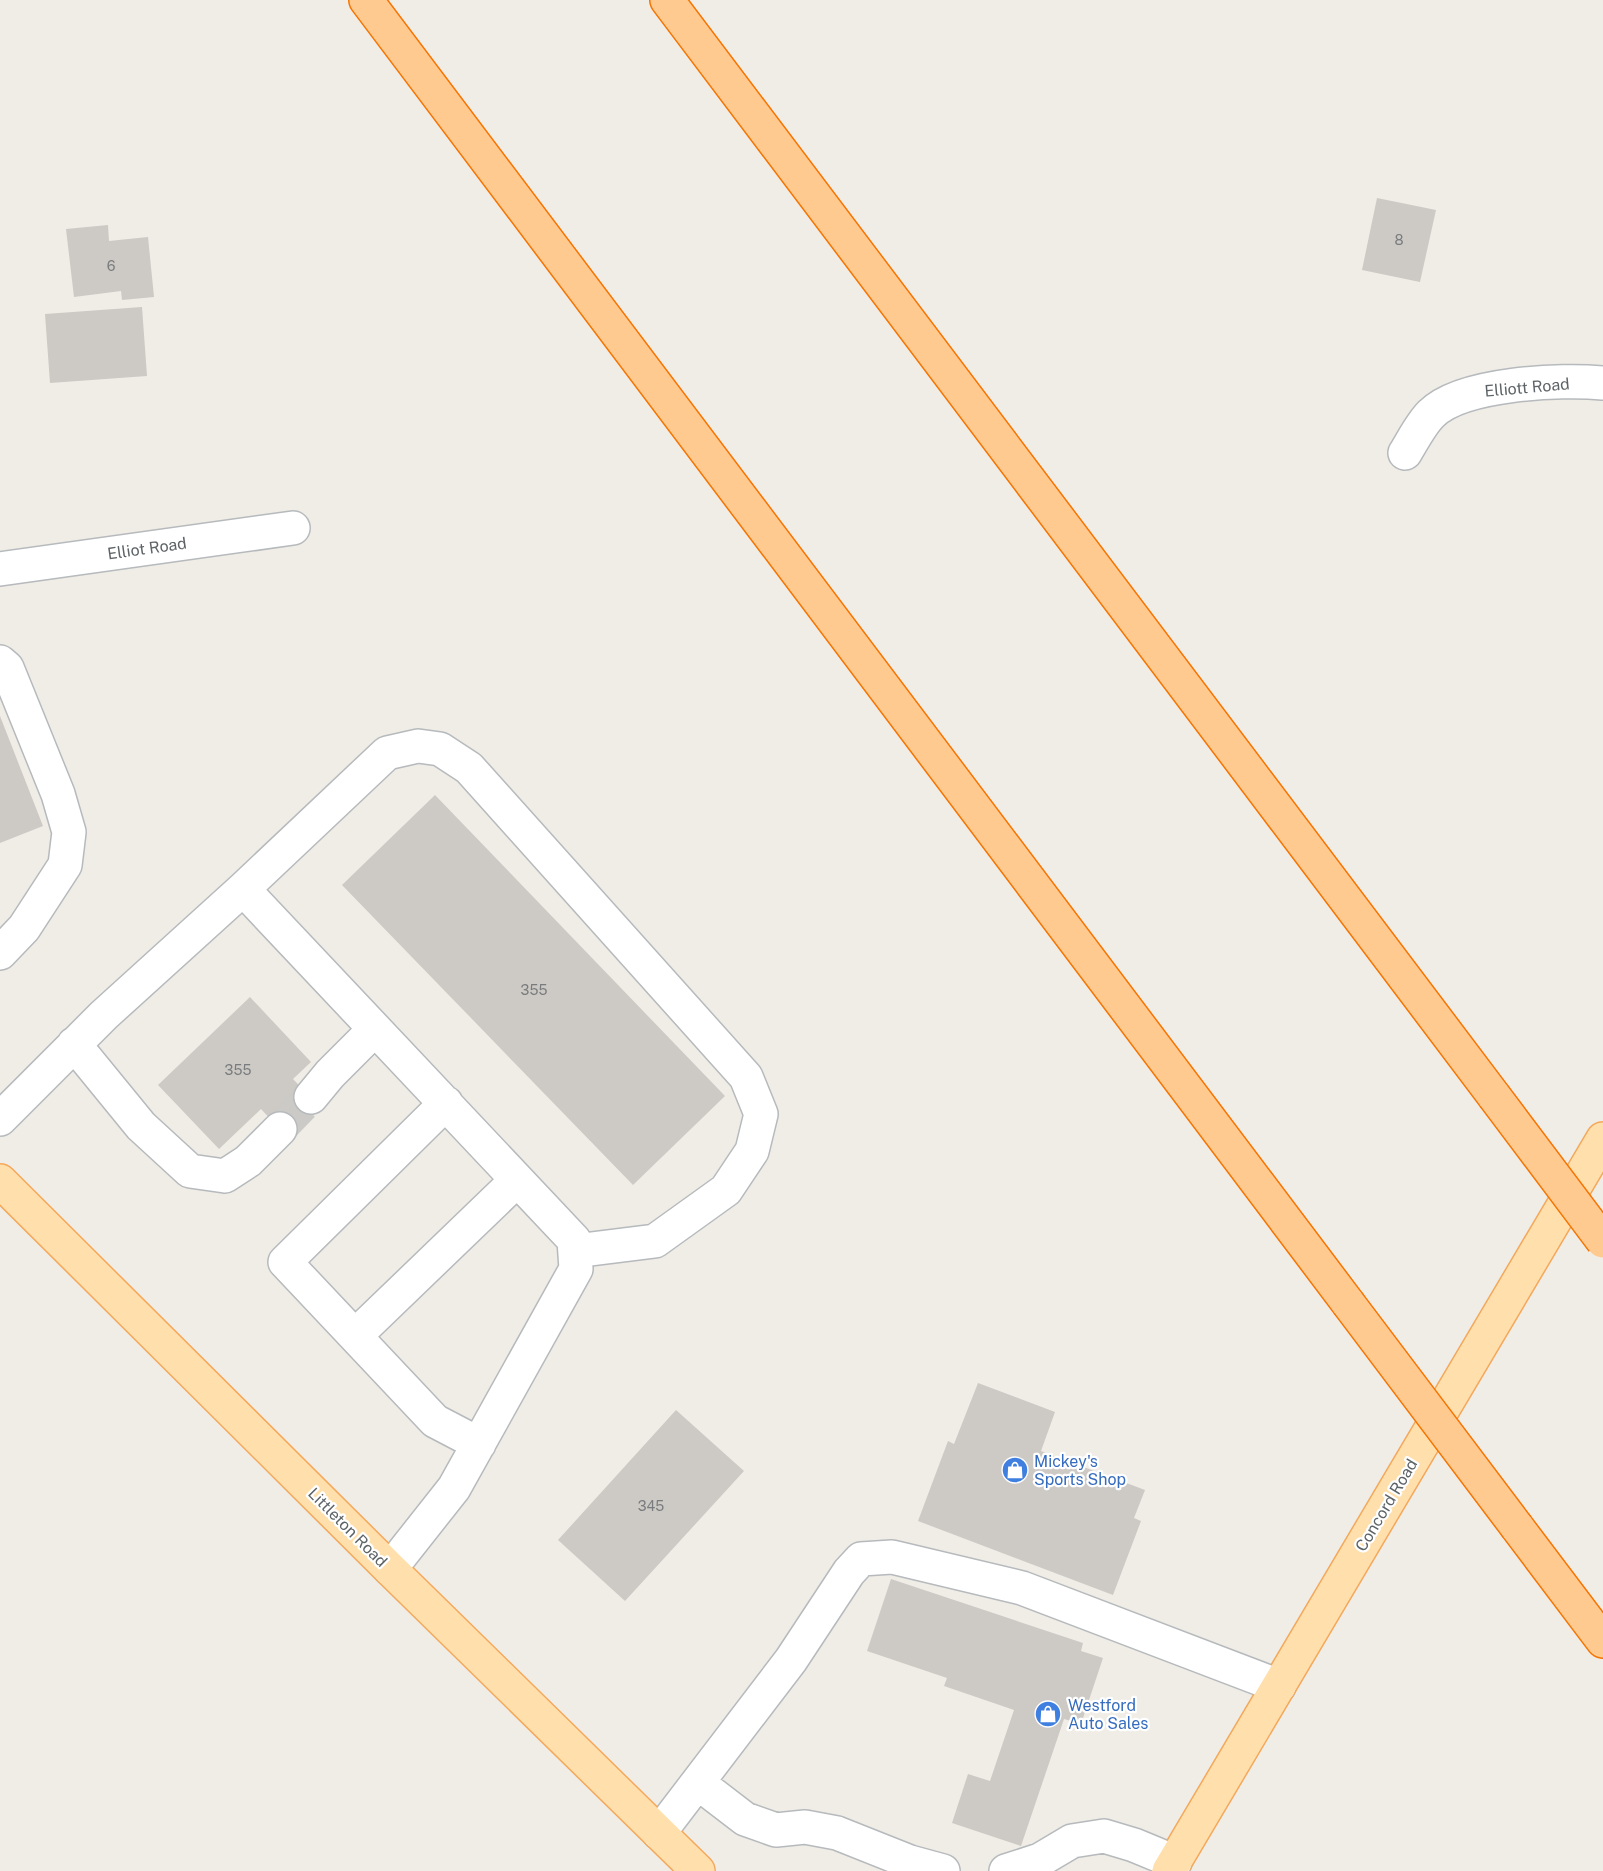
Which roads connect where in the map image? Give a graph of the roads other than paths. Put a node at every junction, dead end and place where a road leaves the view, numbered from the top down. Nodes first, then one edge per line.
1 (366, 0) edge
2 (667, 0) edge
3 (1603, 383) edge
4 (1405, 453) dead end
5 (293, 528) dead end
6 (0, 568) edge
7 (0, 662) edge
8 (243, 889) junction
9 (0, 953) edge
10 (375, 1029) junction
11 (74, 1044) junction
12 (311, 1097) tunnel mouth
13 (446, 1103) junction
14 (0, 1119) edge
15 (280, 1130) tunnel mouth
16 (1603, 1139) edge
17 (517, 1180) junction
18 (0, 1181) edge
19 (1603, 1241) edge
20 (575, 1251) junction
21 (355, 1336) junction
22 (479, 1444) junction
23 (390, 1569) junction
24 (1603, 1641) edge
25 (1279, 1686) junction
26 (698, 1783) junction
27 (659, 1833) junction
28 (1172, 1866) edge
29 (698, 1871) edge
30 (943, 1871) edge
31 (1006, 1871) edge

1 - 24 highway, bridge
2 - 19 highway, bridge
3 - 4 street, Elliott Road
5 - 6 street, Elliot Road
7 - 9 street
8 - 10 street
8 - 11 street
8 - 20 street
10 - 12 street
10 - 13 street
11 - 14 street
11 - 15 street
13 - 17 street
13 - 21 street
16 - 25 main road, Concord Road
17 - 20 street
17 - 21 street
18 - 23 main road, Littleton Road
20 - 22 street
21 - 22 street
22 - 23 street
23 - 27 main road, Littleton Road
25 - 26 street
25 - 28 main road, Concord Road
26 - 27 street
26 - 30 street
27 - 29 main road, Littleton Road
28 - 31 street

